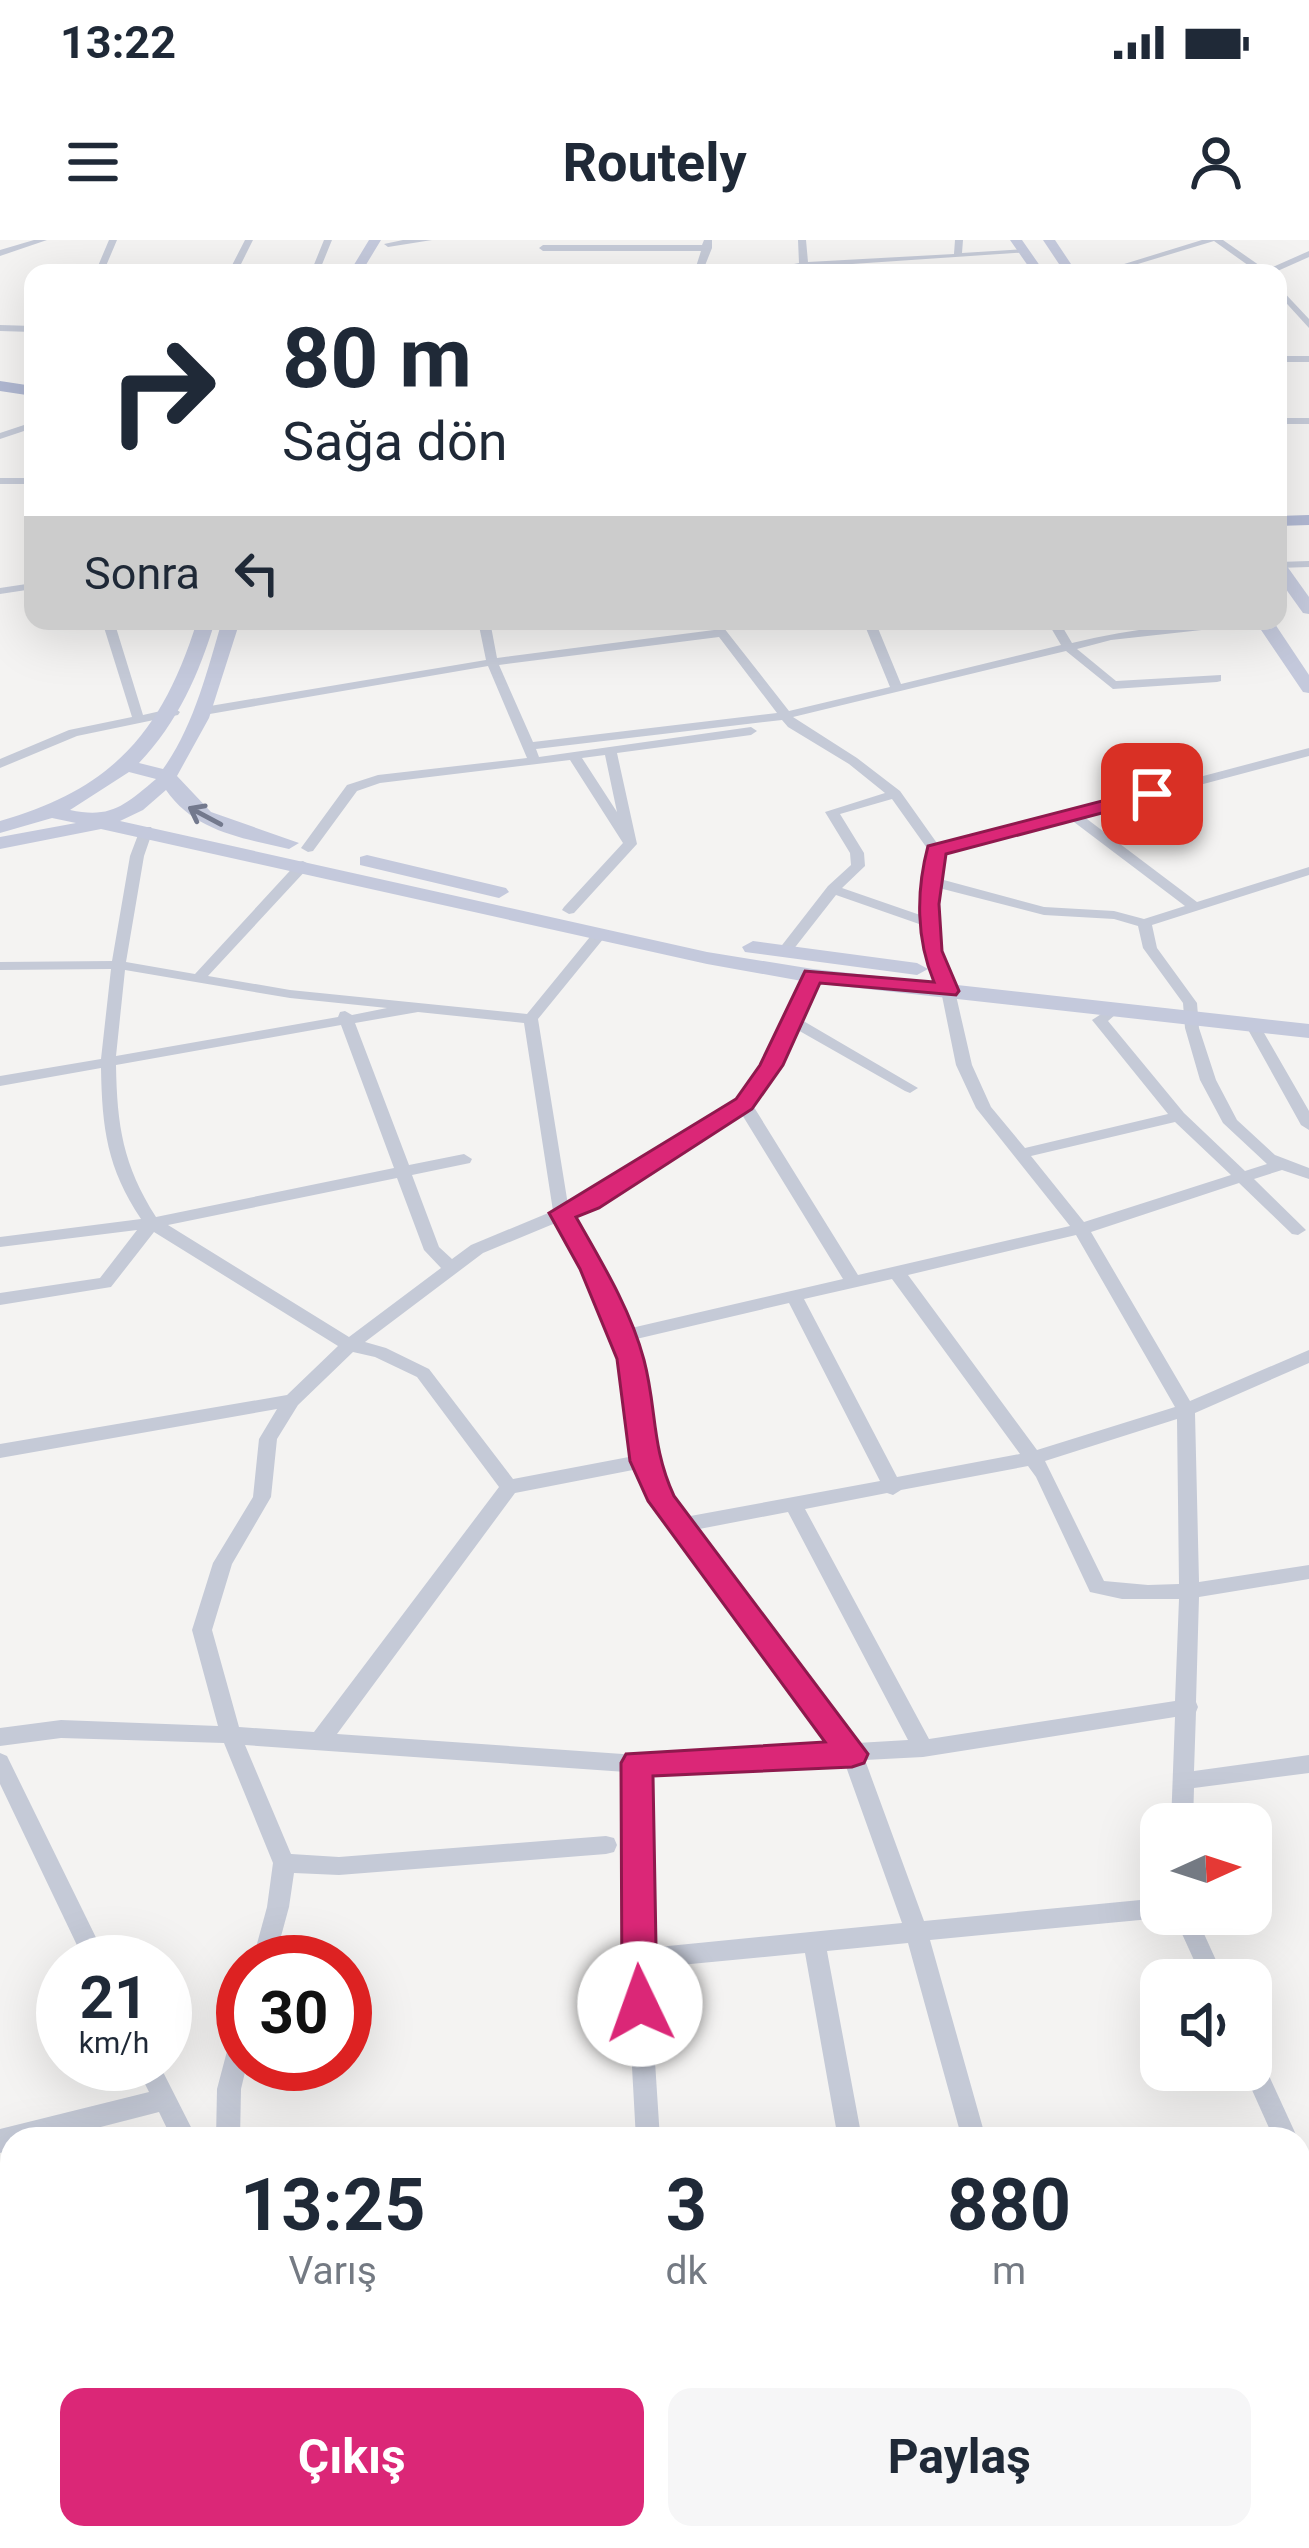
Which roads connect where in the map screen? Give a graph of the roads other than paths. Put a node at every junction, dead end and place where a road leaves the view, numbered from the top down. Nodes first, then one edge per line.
1 (43, 240) edge
2 (428, 240) edge
3 (958, 240) edge
4 (384, 241) edge
5 (1207, 241) edge
6 (0, 243) edge
7 (543, 244) edge
8 (708, 244) edge
9 (1021, 246) edge
10 (905, 248) dead end
11 (5, 252) edge
12 (915, 256) junction
13 (958, 256) junction
14 (847, 264) edge
15 (1129, 264) edge
16 (1249, 264) edge
17 (1303, 313) edge
18 (1309, 326) edge
19 (1287, 578) edge
20 (1309, 609) edge
21 (111, 630) edge
22 (203, 630) edge
23 (228, 630) edge
24 (486, 630) edge
25 (699, 630) edge
26 (720, 630) edge
27 (873, 630) edge
28 (1058, 630) edge
29 (1176, 630) edge
30 (1267, 630) edge
31 (1069, 647) junction
32 (492, 662) junction
33 (1217, 678) dead end
34 (897, 688) junction
35 (1309, 688) edge
36 (204, 711) junction
37 (173, 712) junction
38 (138, 717) junction
39 (788, 720) junction
40 (529, 746) junction
41 (1309, 752) edge
42 (611, 753) junction
43 (575, 757) junction
44 (535, 761) junction
45 (0, 764) edge
46 (128, 766) junction
47 (167, 776) junction
48 (895, 794) junction
49 (53, 812) junction
50 (1073, 815) junction
51 (108, 824) junction
52 (0, 827) edge
53 (146, 830) junction
54 (0, 843) edge
55 (630, 844) junction
56 (936, 851) junction
57 (306, 857) junction
58 (1309, 871) edge
59 (934, 881) junction
60 (833, 889) junction
61 (1196, 908) junction
62 (568, 910) junction
63 (929, 923) junction
64 (1144, 923) junction
65 (598, 935) junction
66 (784, 952) junction
67 (120, 965) junction
68 (0, 966) edge
69 (813, 976) junction
70 (198, 979) junction
71 (943, 981) junction
72 (343, 1000) junction
73 (415, 1007) junction
74 (1115, 1009) junction
75 (1191, 1011) junction
76 (1309, 1013) edge
77 (531, 1019) junction
78 (789, 1019) junction
79 (348, 1022) junction
80 (1253, 1026) junction
81 (1309, 1031) edge
82 (110, 1061) junction
83 (0, 1082) edge
84 (910, 1088) dead end
85 (744, 1104) junction
86 (1178, 1116) junction
87 (1309, 1125) edge
88 (1021, 1154) junction
89 (464, 1159) dead end
90 (1282, 1164) junction
91 (403, 1171) junction
92 (1309, 1174) edge
93 (1239, 1177) junction
94 (561, 1213) junction
95 (152, 1223) junction
96 (1081, 1229) junction
97 (1305, 1233) edge
98 (0, 1242) edge
99 (452, 1268) junction
100 (895, 1270) junction
101 (852, 1279) junction
102 (793, 1294) junction
103 (0, 1299) edge
104 (621, 1336) junction
105 (350, 1346) junction
106 (1309, 1356) edge
107 (292, 1400) junction
108 (1186, 1410) junction
109 (0, 1451) edge
110 (1031, 1459) junction
111 (644, 1461) junction
112 (509, 1487) junction
113 (892, 1488) junction
114 (795, 1507) junction
115 (682, 1525) junction
116 (1309, 1572) edge
117 (1190, 1588) junction
118 (1188, 1707) junction
119 (231, 1736) junction
120 (0, 1737) edge
121 (319, 1742) junction
122 (923, 1748) junction
123 (852, 1754) junction
124 (0, 1762) edge
125 (637, 1763) junction
126 (1309, 1764) edge
127 (1182, 1781) junction
128 (1182, 1803) edge
129 (606, 1845) dead end
130 (284, 1863) junction
131 (1140, 1910) edge
132 (916, 1931) junction
133 (85, 1935) edge
134 (270, 1935) edge
135 (814, 1941) junction
136 (637, 1959) junction
137 (160, 2091) edge
138 (229, 2091) edge
139 (1264, 2091) edge
140 (164, 2100) junction
141 (56, 2127) edge
142 (179, 2127) edge
143 (228, 2127) edge
144 (647, 2127) edge
145 (848, 2127) edge
146 (971, 2127) edge
147 (1281, 2127) edge

1 - 11 street
2 - 4 street
3 - 13 street
5 - 15 street
5 - 16 street
6 - 11 street
7 - 8 street
9 - 13 street
10 - 12 street
12 - 13 street
12 - 14 street
17 - 18 street
19 - 20 street
21 - 38 street
22 - 37 street
23 - 36 street
24 - 32 street
25 - 32 street
26 - 39 street
27 - 34 street
28 - 31 street
29 - 31 street
30 - 35 street
31 - 33 street
31 - 34 street
32 - 36 street
32 - 40 street
34 - 39 street
36 - 47 street
37 - 38 street
37 - 46 street
38 - 45 street
39 - 40 street
39 - 42 street
39 - 48 street
40 - 44 street
41 - 50 street
42 - 43 street
42 - 55 street
43 - 44 street
43 - 55 street
44 - 57 street
46 - 47 street
46 - 49 street
47 - 51 street
57 -> 47 street
48 - 56 street
48 - 60 street
49 - 51 street
49 - 52 street
50 - 56 street
50 - 61 street
51 - 53 street
51 - 54 street
53 - 57 street
53 - 67 street
55 - 62 street
56 - 59 street
57 - 62 street
57 - 65 street
57 - 70 street
58 - 61 street
59 - 63 street
59 - 64 street
60 - 63 street
60 - 66 street
61 - 64 street
62 - 66 street
63 - 71 street
64 - 75 street
65 - 69 street
65 - 77 street
66 - 71 street
67 - 68 street
67 - 70 street
67 - 82 street
69 - 71 street
69 - 78 street
70 - 72 street
71 - 74 street
71 - 75 street
71 - 88 street
72 - 73 street
72 - 79 street
73 - 77 street
73 - 79 street
74 - 75 street
74 - 86 street
75 - 76 street
75 - 80 street
75 - 90 street
77 - 94 street
78 - 84 street
78 - 85 street
79 - 82 street
79 - 91 street
80 - 81 street
80 - 87 street
82 - 83 street
82 - 95 street
85 - 94 street
85 - 101 street
86 - 88 street
86 - 93 street
88 - 96 street
89 - 91 street
90 - 92 street
90 - 93 street
91 - 95 street
91 - 99 street
93 - 96 street
93 - 97 street
94 - 99 street
94 - 104 street
95 - 98 street
95 - 103 street
95 - 105 street
96 - 100 street
96 - 108 street
99 - 105 street
100 - 101 street
100 - 110 street
101 - 102 street
102 - 104 street
102 - 113 street
104 - 111 street
105 - 107 street
105 - 112 street
106 - 108 street
107 - 109 street
107 - 119 street
108 - 110 street
108 - 117 street
110 - 113 street
110 - 117 street
111 - 112 street
111 - 115 street
112 - 121 street
113 - 114 street
114 - 115 street
114 - 122 street
115 - 123 street
116 - 117 street
117 - 118 street
118 - 122 street
118 - 127 street
119 - 120 street
119 - 121 street
119 - 130 street
121 - 125 street
122 - 123 street
123 - 125 street
123 - 132 street
124 - 133 street
125 - 136 street
126 - 127 street
127 - 128 street
129 - 130 street
130 - 134 street
131 - 132 street
132 - 135 street
132 - 146 street
135 - 136 street
135 - 145 street
136 - 144 street
137 - 140 street
138 - 143 street
139 - 147 street
140 - 141 street
140 - 142 street

